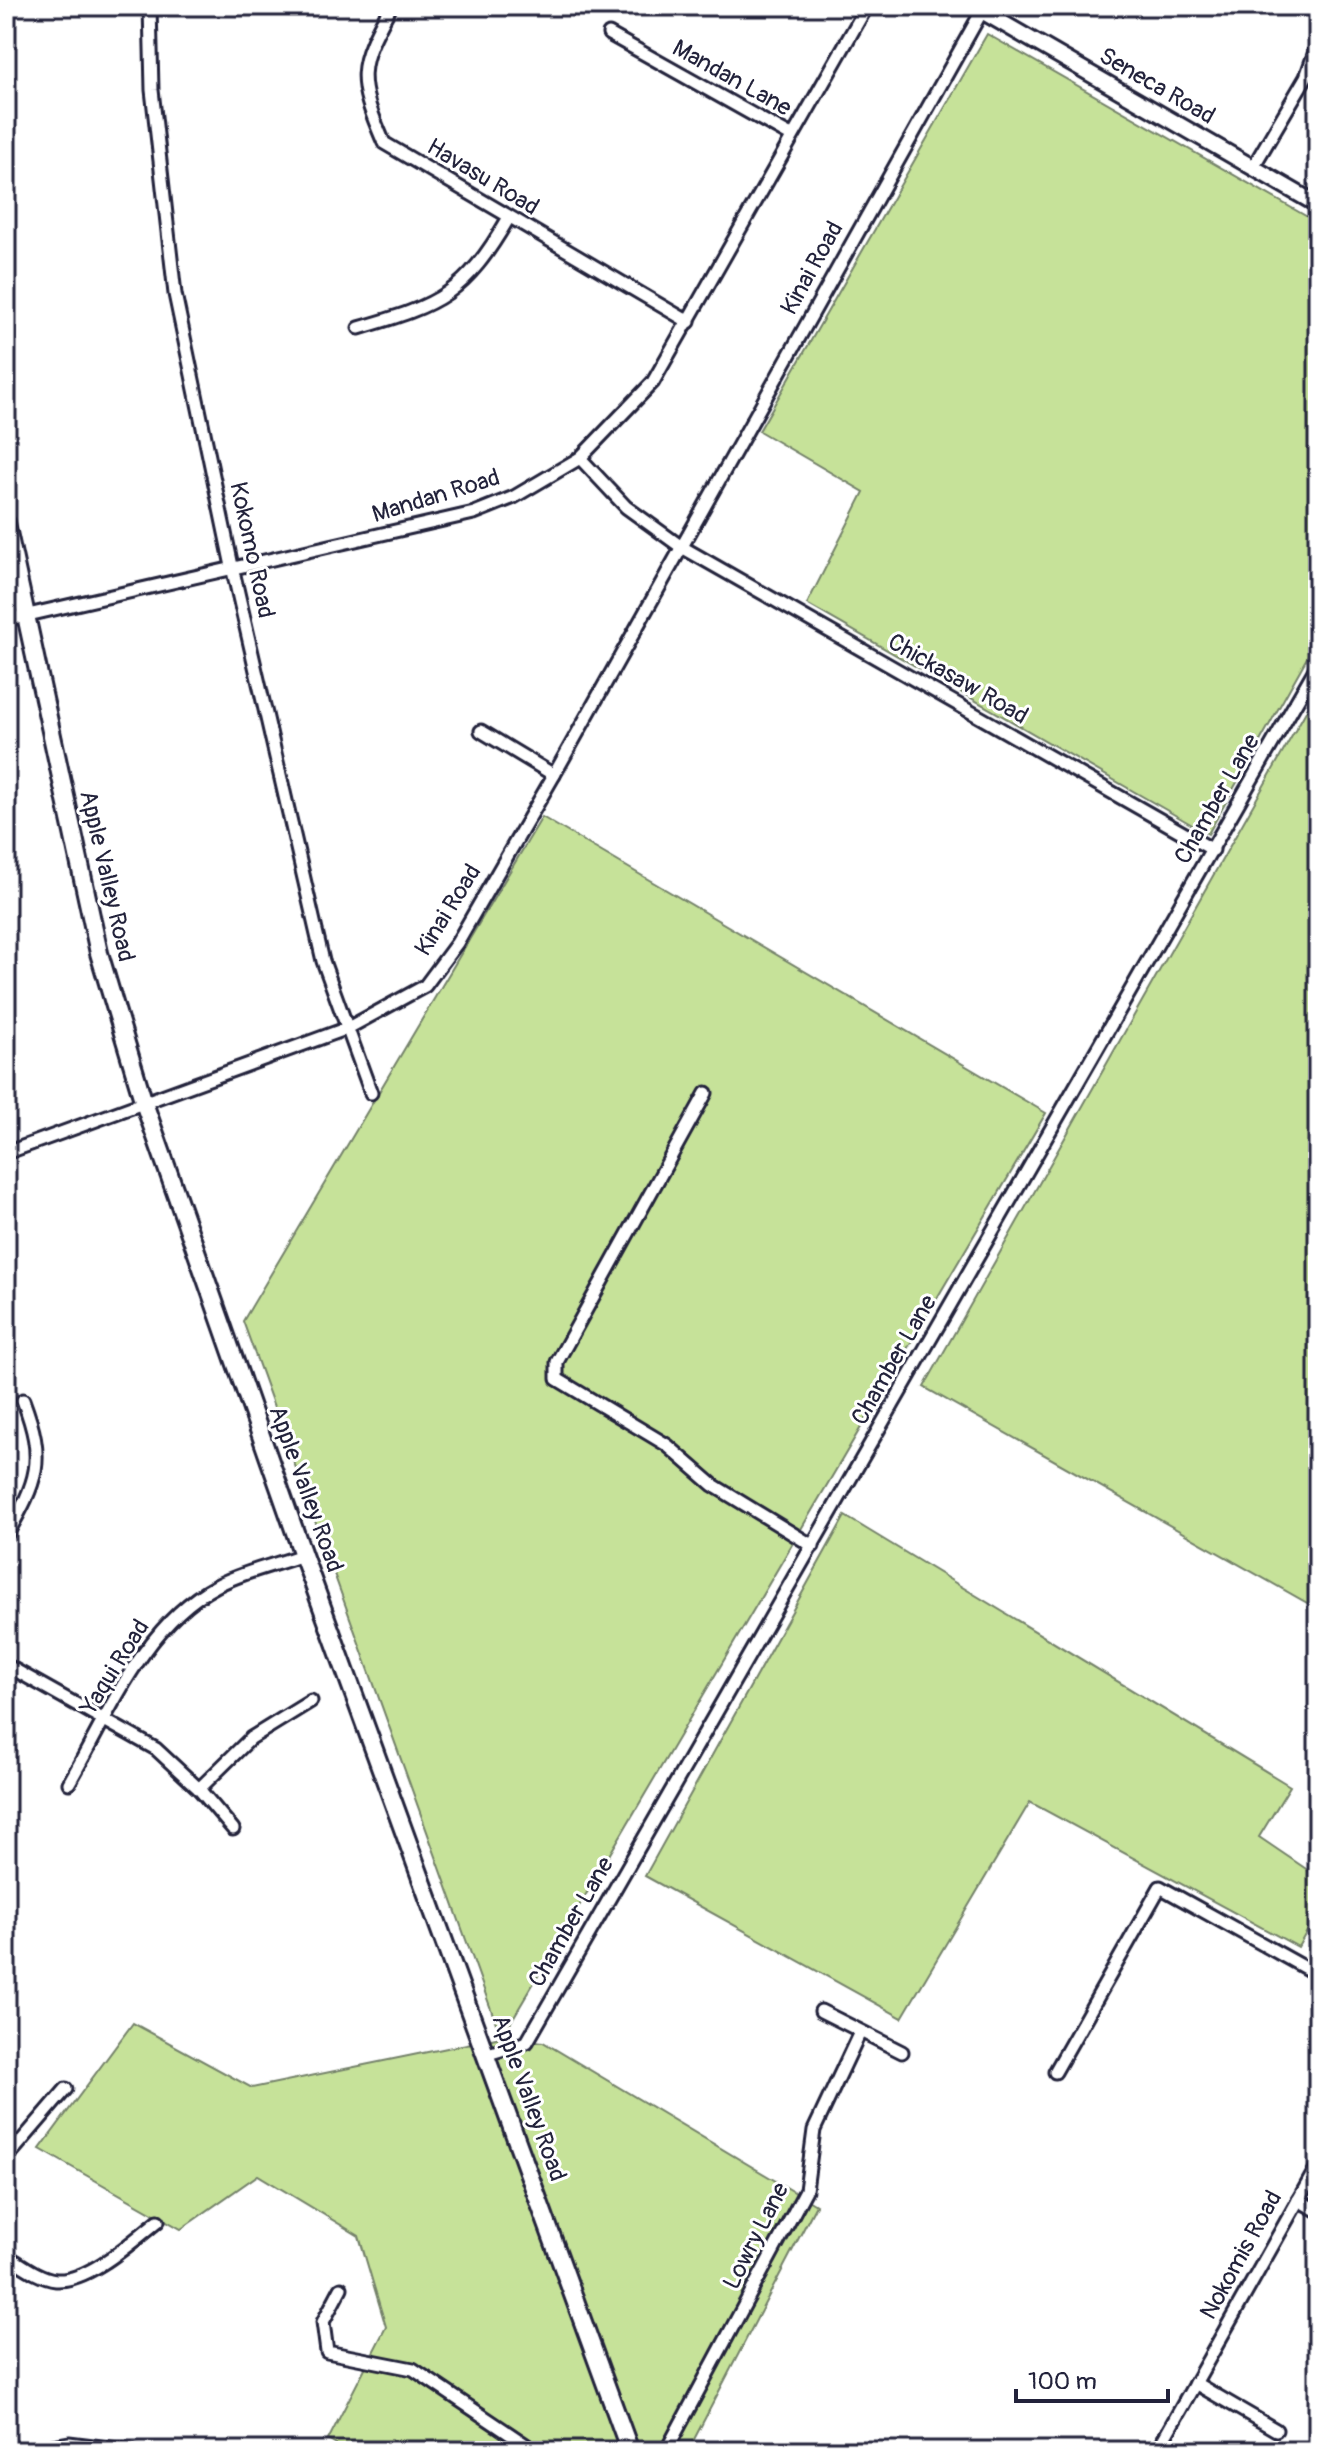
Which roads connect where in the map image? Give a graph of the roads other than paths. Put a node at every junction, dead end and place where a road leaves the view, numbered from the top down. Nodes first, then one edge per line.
1 (150, 6) edge
2 (391, 6) edge
3 (867, 6) edge
4 (978, 8) edge
5 (609, 34) dead end
6 (1318, 43) edge
7 (791, 136) junction
8 (1253, 167) junction
9 (1318, 205) edge
10 (508, 219) junction
11 (689, 322) junction
12 (359, 328) dead end
13 (580, 458) junction
14 (6, 523) edge
15 (680, 546) junction
16 (233, 571) junction
17 (25, 615) junction
18 (6, 620) edge
19 (1318, 664) edge
20 (481, 731) dead end
21 (554, 775) junction
22 (1213, 850) junction
23 (348, 1028) junction
24 (371, 1093) dead end
25 (706, 1093) dead end
26 (143, 1100) junction
27 (6, 1153) edge
28 (23, 1400) dead end
29 (6, 1536) edge
30 (813, 1546) junction
31 (303, 1555) junction
32 (6, 1665) edge
33 (311, 1701) dead end
34 (105, 1722) junction
35 (69, 1783) dead end
36 (199, 1789) junction
37 (233, 1829) dead end
38 (1318, 1975) edge
39 (821, 2011) dead end
40 (860, 2032) junction
41 (902, 2052) dead end
42 (488, 2054) junction
43 (1055, 2072) dead end
44 (66, 2089) dead end
45 (6, 2159) edge
46 (1318, 2165) edge
47 (1298, 2200) junction
48 (1318, 2211) edge
49 (158, 2221) dead end
50 (6, 2255) edge
51 (341, 2288) dead end
52 (1195, 2383) junction
53 (1276, 2430) dead end
54 (25, 2451) edge
55 (134, 2451) edge
56 (535, 2451) edge
57 (630, 2451) edge
58 (666, 2451) edge
59 (1157, 2451) edge

1 - 16 street, Kokomo Road
2 - 10 street, Havasu Road
3 - 7 street, Mandan Road
4 - 8 street, Seneca Road
4 - 15 street, Kinai Road
5 - 7 street, Mandan Lane
6 - 8 street
7 - 11 street, Mandan Road
8 - 9 street, Seneca Road
10 - 11 street, Havasu Road
10 - 12 street
11 - 13 street, Mandan Road
13 - 15 street
13 - 16 street, Mandan Road
14 - 17 main road, Apple Valley Road
15 - 21 street, Kinai Road
15 - 22 street, Chickasaw Road
16 - 17 street, Mandan Road
16 - 23 street, Kokomo Road
17 - 18 street, Mandan Road
17 - 26 main road, Apple Valley Road
19 - 22 street, Chamber Lane
20 - 21 street
21 - 23 street, Kinai Road
22 - 30 street, Chamber Lane
23 - 24 street, Kokomo Road
23 - 26 street, Kinai Road
25 - 30 street
26 - 27 street, Kinai Road
26 - 31 main road, Apple Valley Road
28 - 29 street
30 - 42 street, Chamber Lane
31 - 34 street, Yaqui Road
31 - 42 main road, Apple Valley Road
32 - 34 street
33 - 36 street
34 - 35 street, Yaqui Road
34 - 36 street
36 - 37 street
38 - 43 street
39 - 40 street
40 - 41 street
40 - 58 street, Lowry Lane
42 - 57 main road, Apple Valley Road
44 - 45 street
46 - 47 street, Nokomis Road
47 - 48 street
47 - 52 street, Nokomis Road
49 - 50 street
51 - 56 street
52 - 53 street
52 - 59 street, Nokomis Road
54 - 55 street

